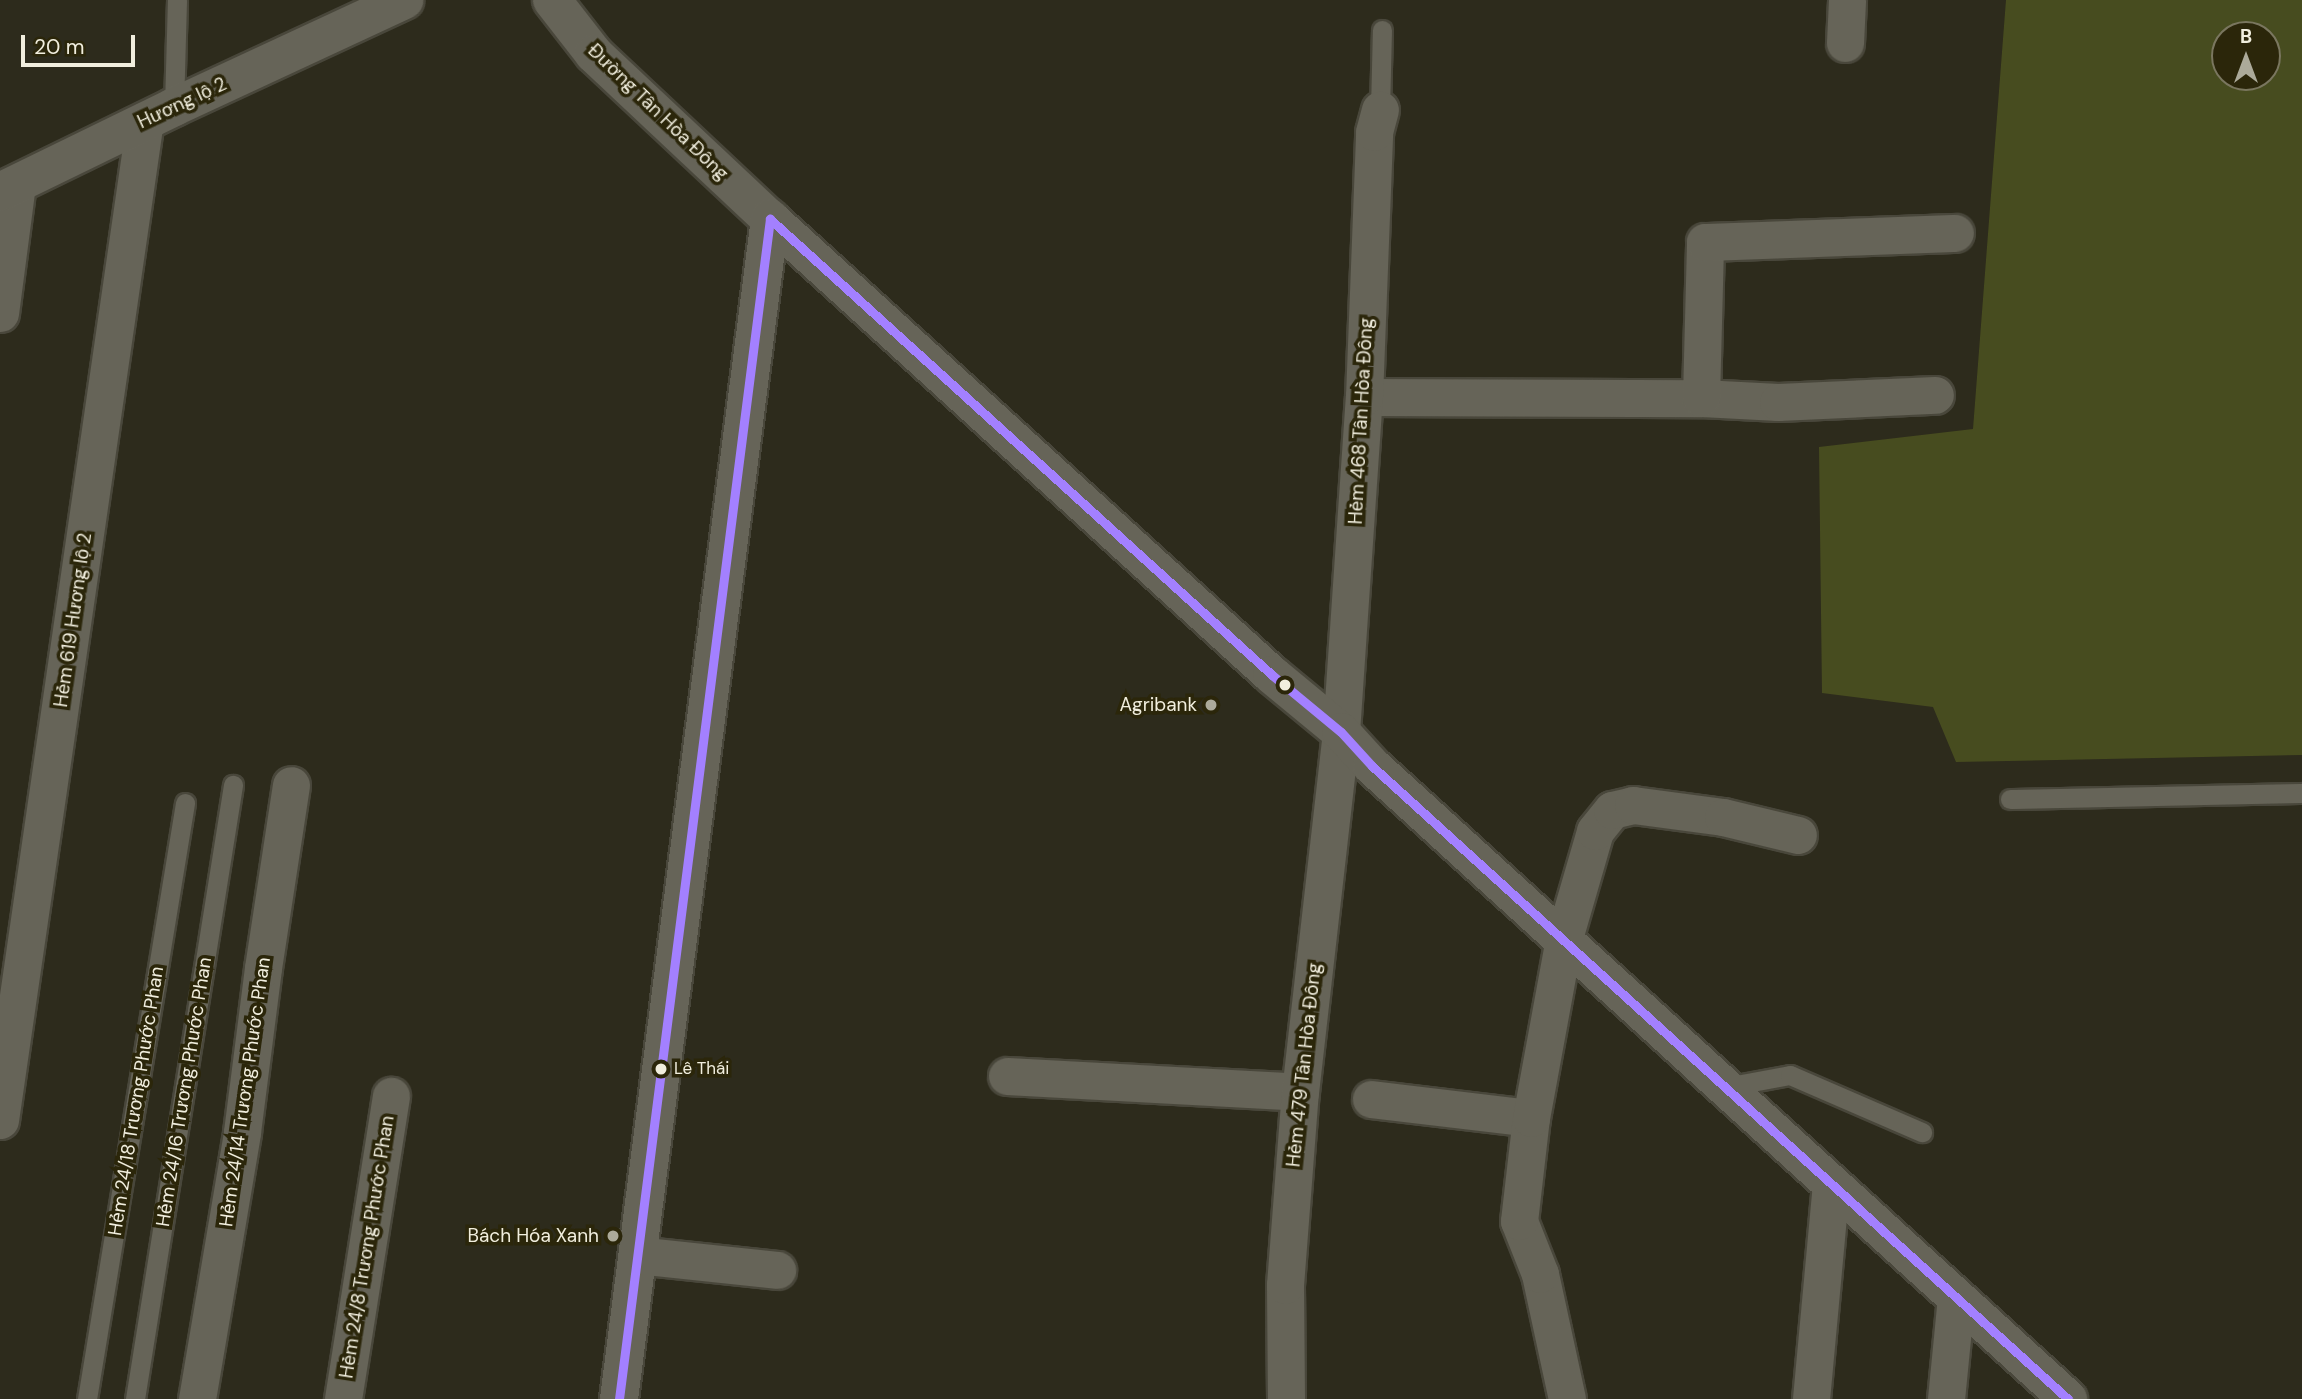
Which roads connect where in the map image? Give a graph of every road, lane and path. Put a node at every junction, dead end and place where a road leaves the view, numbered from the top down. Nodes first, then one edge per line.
1 (177, 0) edge
2 (404, 0) edge
3 (552, 0) edge
4 (1847, 0) edge
5 (1382, 30) dead end
6 (1845, 43) dead end
7 (1380, 110) joint
8 (160, 113) junction
9 (8, 188) edge
10 (770, 219) junction
11 (1955, 233) dead end
12 (0, 313) edge
13 (1935, 395) dead end
14 (1364, 397) junction
15 (1701, 398) junction
16 (1341, 732) junction
17 (233, 785) dead end
18 (291, 785) dead end
19 (2302, 793) edge
20 (2010, 799) dead end
21 (185, 803) dead end
22 (1798, 835) dead end
23 (1564, 938) junction
24 (1007, 1076) dead end
25 (1725, 1087) junction
26 (1300, 1092) junction
27 (390, 1096) dead end
28 (1371, 1099) dead end
29 (1531, 1118) junction
30 (0, 1120) edge
31 (1922, 1132) dead end
32 (1831, 1184) junction
33 (638, 1255) junction
34 (777, 1270) dead end
35 (1956, 1297) junction
36 (87, 1399) edge
37 (135, 1399) edge
38 (197, 1399) edge
39 (343, 1399) edge
40 (619, 1399) edge
41 (1286, 1399) edge
42 (1567, 1399) edge
43 (1811, 1399) edge
44 (1947, 1399) edge
45 (2068, 1399) edge

1 - 8 lane
2 - 8 street, Hương lộ 2
3 - 10 street, Đường Tân Hòa Đông
4 - 6 street
5 - 7 lane
7 - 14 street, Hẻm 468 Tân Hòa Đông
8 - 9 street, Hương lộ 2
8 - 30 street, Hẻm 619 Hương lộ 2
9 - 12 street
10 - 16 street, Đường Tân Hòa Đông
10 - 33 street
11 - 15 street
13 - 15 street
14 - 15 street
14 - 16 street, Hẻm 468 Tân Hòa Đông
16 - 23 street, Đường Tân Hòa Đông
16 - 26 street, Hẻm 479 Tân Hòa Đông
17 - 37 lane, Hẻm 24/16 Trương Phước Phan
18 - 38 street, Hẻm 24/14 Trương Phước Phan
19 - 20 lane
21 - 36 lane, Hẻm 24/18 Trương Phước Phan
22 - 23 street
23 - 25 street, Đường Tân Hòa Đông
23 - 29 street
24 - 26 street
25 - 31 lane
25 - 32 street, Đường Tân Hòa Đông
26 - 41 street, Hẻm 479 Tân Hòa Đông
27 - 39 street, Hẻm 24/8 Trương Phước Phan
28 - 29 street
29 - 42 street
32 - 35 street, Đường Tân Hòa Đông
32 - 43 street
33 - 34 street
33 - 40 street
35 - 44 street
35 - 45 street, Đường Tân Hòa Đông

